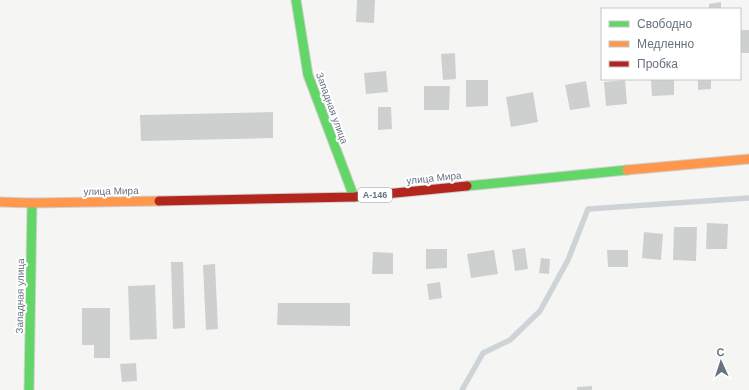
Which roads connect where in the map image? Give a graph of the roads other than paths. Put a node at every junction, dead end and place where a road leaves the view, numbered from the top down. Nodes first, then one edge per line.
1 (296, 0) edge
2 (749, 159) edge
3 (354, 197) junction
4 (0, 202) edge
5 (32, 203) junction
6 (29, 390) edge

1 - 3 main road, Западная улица
2 - 3 main road, улица Мира / А-146
3 - 5 main road, улица Мира / А-146
4 - 5 main road, улица Мира / А-146
5 - 6 main road, Западная улица

